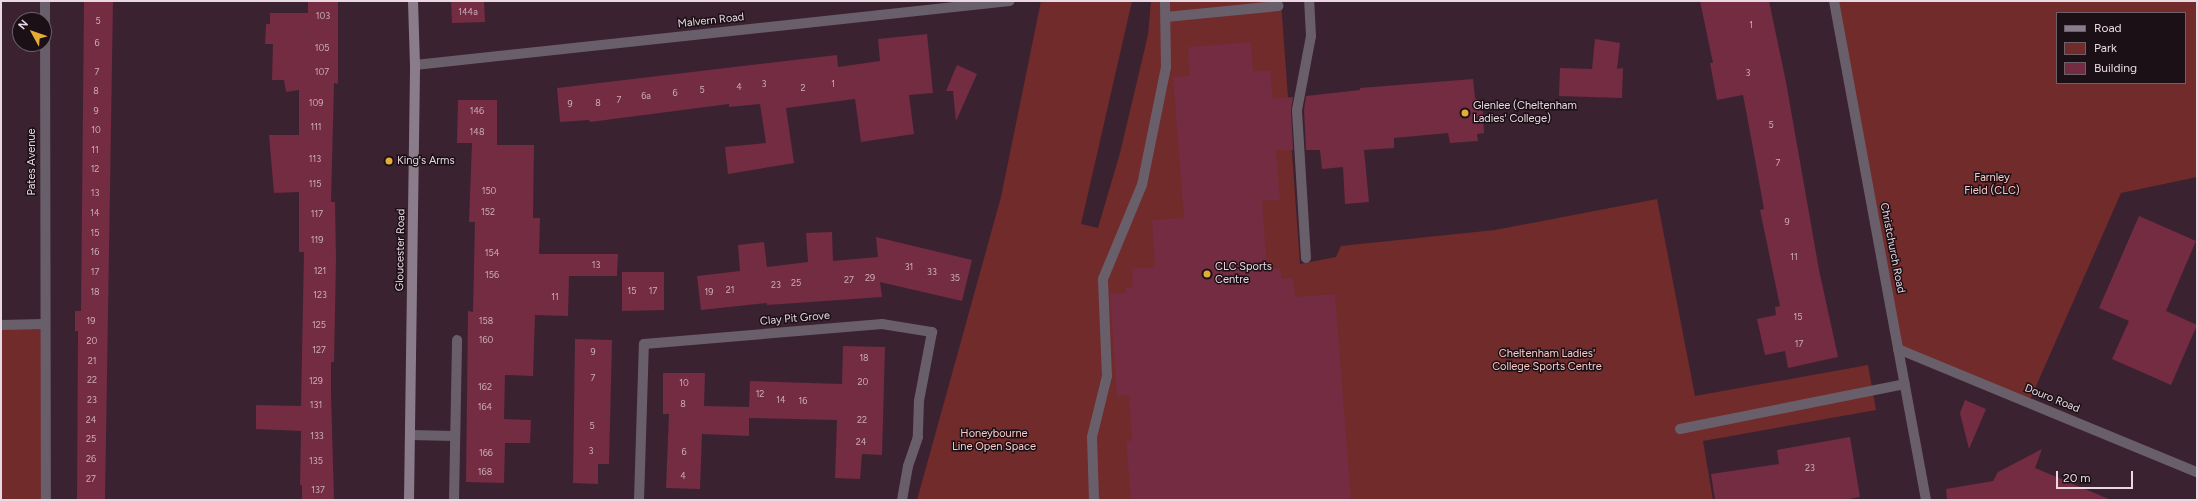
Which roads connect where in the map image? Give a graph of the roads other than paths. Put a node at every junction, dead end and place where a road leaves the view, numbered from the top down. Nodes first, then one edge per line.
1 (44, 1) edge
2 (413, 1) edge
3 (1010, 1) edge
4 (1165, 1) edge
5 (1309, 1) edge
6 (1834, 1) edge
7 (1266, 4) edge
8 (1278, 6) dead end
9 (1166, 17) junction
10 (415, 65) junction
11 (1306, 258) dead end
12 (44, 324) junction
13 (1, 325) edge
14 (456, 340) dead end
15 (1898, 349) junction
16 (1905, 384) junction
17 (1680, 429) dead end
18 (410, 435) junction
19 (455, 436) junction
20 (2197, 472) edge
21 (46, 500) edge
22 (409, 500) edge
23 (454, 500) edge
24 (639, 500) edge
25 (902, 500) edge
26 (1094, 500) edge
27 (1926, 500) edge

1 - 12 street, Pates Avenue
2 - 10 main road, Gloucester Road
3 - 10 street, Malvern Road
4 - 9 street
5 - 11 street
6 - 15 street, Christchurch Road
7 - 8 street
7 - 9 street
9 - 26 street
10 - 18 main road, Gloucester Road
12 - 13 street
12 - 21 street, Pates Avenue
14 - 19 street
15 - 16 street, Christchurch Road
15 - 20 street, Douro Road
16 - 17 street
16 - 27 street, Christchurch Road
18 - 19 street
18 - 22 main road, Gloucester Road
19 - 23 street
24 - 25 street, Clay Pit Grove

